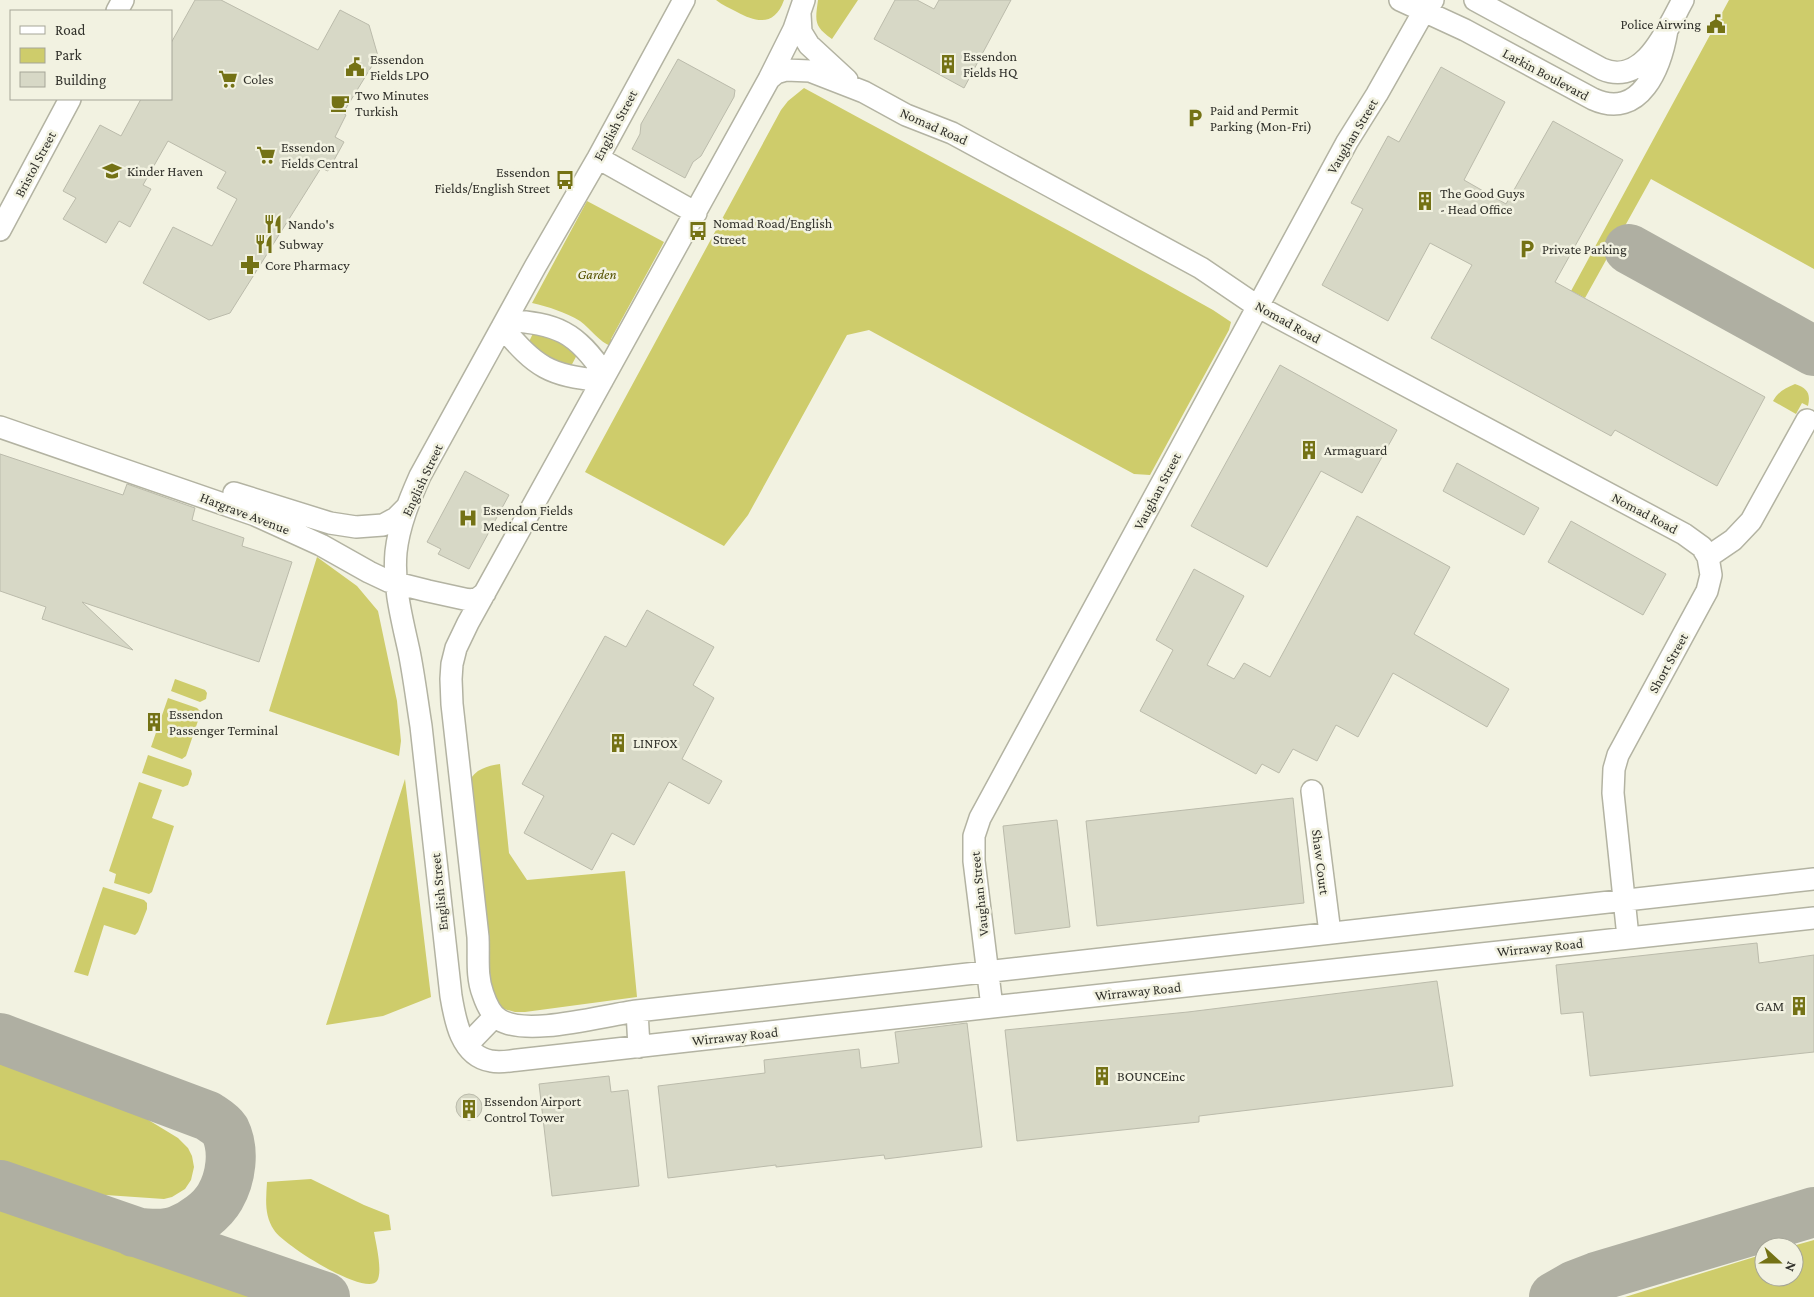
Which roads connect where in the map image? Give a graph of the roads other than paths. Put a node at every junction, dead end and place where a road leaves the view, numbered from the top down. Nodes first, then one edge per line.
1 (684, 0) edge
2 (1400, 0) edge
3 (1475, 0) edge
4 (1683, 0) edge
5 (1429, 5) edge
6 (802, 7) edge
7 (1666, 30) junction
8 (769, 79) junction
9 (864, 92) junction
10 (69, 100) edge
11 (598, 158) junction
12 (696, 213) junction
13 (0, 230) edge
14 (1257, 306) junction
15 (504, 323) junction
16 (603, 378) junction
17 (0, 413) edge
18 (1807, 420) dead end
19 (0, 427) edge
20 (406, 508) junction
21 (1708, 557) junction
22 (396, 583) junction
23 (485, 593) junction
24 (458, 759) junction
25 (425, 763) junction
26 (1312, 791) dead end
27 (1814, 879) edge
28 (1624, 900) junction
29 (1814, 918) edge
30 (1330, 932) junction
31 (1628, 937) junction
32 (986, 971) junction
33 (992, 1007) junction
34 (637, 1010) junction
35 (495, 1016) junction
36 (467, 1045) junction
37 (640, 1046) junction

1 - 11 street, English Street
2 - 5 street, Larkin Boulevard
3 - 7 street
4 - 7 street
5 - 7 street, Larkin Boulevard
5 - 14 street, Vaughan Street
6 - 8 street
6 - 9 street, Nomad Road
8 - 9 street, Nomad Road
8 - 12 street
9 - 14 street, Nomad Road
10 - 13 street, Bristol Street
11 - 12 street
11 - 15 street, English Street
12 - 16 street
14 - 21 street, Nomad Road
14 - 32 street, Vaughan Street
15 - 16 street
15 - 16 street
15 - 20 street, English Street
16 - 23 street
17 - 20 street, Hargrave Avenue
18 - 21 street
19 - 22 street, Hargrave Avenue
20 - 22 street, English Street
21 - 28 street, Short Street
22 - 23 street, Hargrave Avenue
22 - 25 street, English Street
23 - 24 street
24 - 25 street
24 - 35 street
25 - 36 street, English Street
26 - 30 street, Shaw Court
27 - 28 street
28 - 30 street
28 - 31 street, Short Street
29 - 31 street, Wirraway Road
30 - 32 street
31 - 33 street, Wirraway Road
32 - 33 street, Vaughan Street
32 - 34 street
33 - 37 street, Wirraway Road
34 - 35 street
34 - 37 street
35 - 36 street
36 - 37 street, Wirraway Road

